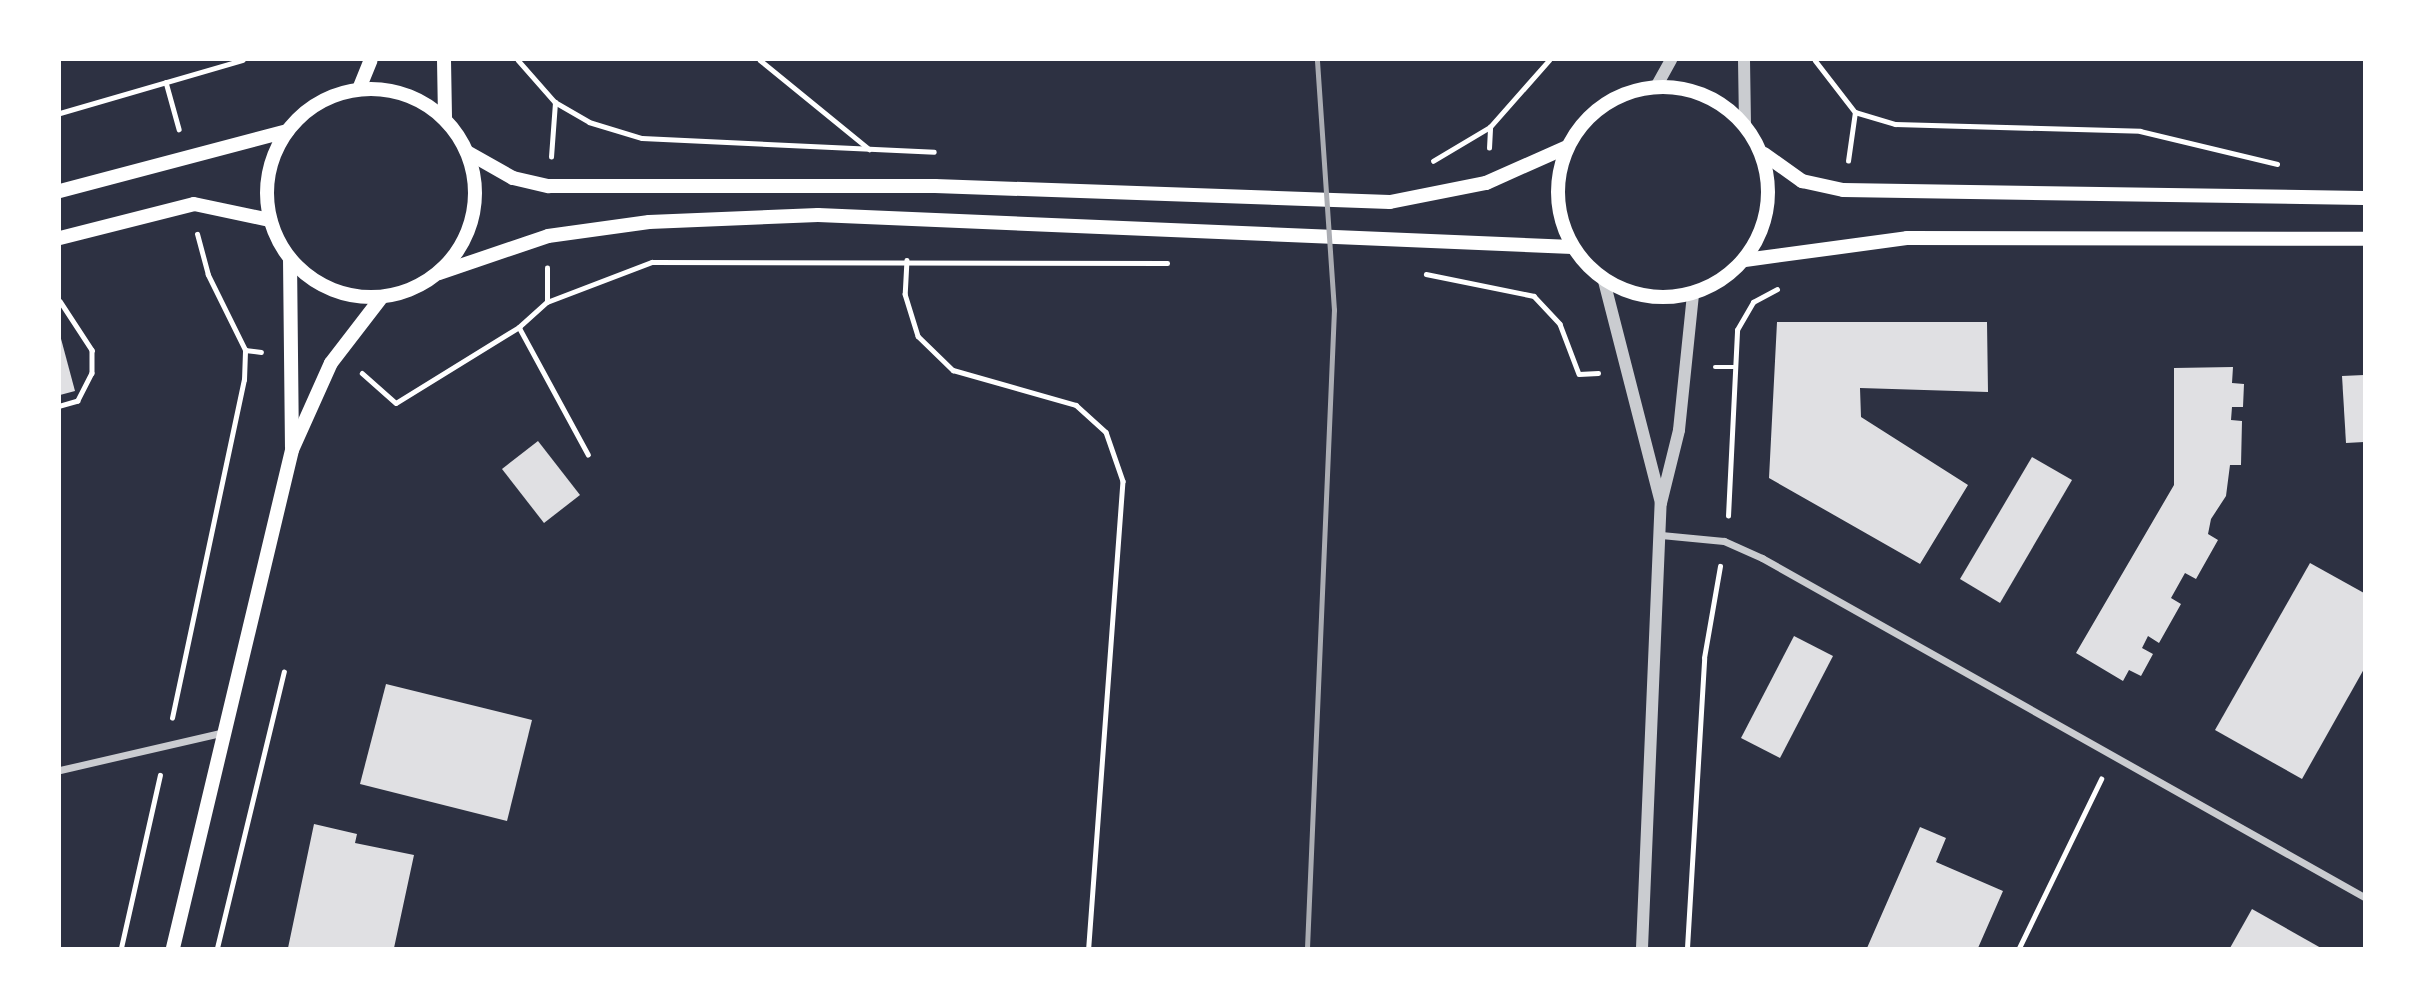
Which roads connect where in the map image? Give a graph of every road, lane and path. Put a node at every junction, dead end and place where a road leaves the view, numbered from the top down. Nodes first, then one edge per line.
1 (242, 60) edge
2 (371, 60) edge
3 (444, 60) edge
4 (518, 60) edge
5 (760, 60) edge
6 (1549, 60) edge
7 (1671, 60) edge
8 (1744, 60) edge
9 (1815, 60) edge
10 (1656, 86) junction
11 (359, 89) junction
12 (60, 113) edge
13 (445, 119) junction
14 (1745, 125) junction
15 (287, 131) junction
16 (1567, 147) junction
17 (1759, 148) junction
18 (869, 150) junction
19 (467, 152) junction
20 (951, 153) dead end
21 (2284, 165) dead end
22 (1423, 167) dead end
23 (60, 191) edge
24 (2364, 198) edge
25 (270, 220) junction
26 (60, 238) edge
27 (2364, 239) edge
28 (1572, 247) junction
29 (290, 259) junction
30 (907, 260) junction
31 (1745, 260) junction
32 (1177, 262) dead end
33 (1420, 272) dead end
34 (439, 274) junction
35 (208, 275) dead end
36 (1604, 281) junction
37 (1781, 288) dead end
38 (1693, 294) junction
39 (380, 298) junction
40 (60, 301) edge
41 (519, 327) junction
42 (357, 370) dead end
43 (1578, 374) dead end
44 (60, 406) edge
45 (292, 450) junction
46 (588, 454) dead end
47 (1661, 503) junction
48 (1661, 535) junction
49 (1724, 541) junction
50 (284, 672) dead end
51 (225, 732) junction
52 (167, 744) junction
53 (2112, 755) junction
54 (60, 770) edge
55 (2364, 897) edge
56 (121, 948) edge
57 (173, 948) edge
58 (216, 948) edge
59 (1089, 948) edge
60 (1642, 948) edge
61 (1687, 948) edge
62 (2019, 948) edge

1 - 12 path
2 - 11 main road
3 - 13 main road
4 - 18 path
5 - 18 path
6 - 22 path
7 - 10 street
8 - 14 street
9 - 21 path
10 - 14 main road
10 - 16 main road
11 - 13 main road
11 - 15 main road
13 - 19 main road
14 - 17 main road
15 - 23 main road
15 - 25 main road
16 - 19 main road
16 - 28 main road
17 - 24 main road
17 - 31 main road
18 - 20 path
19 - 34 main road
25 - 26 main road
25 - 29 main road
27 - 31 main road
28 - 34 main road
28 - 36 main road
29 - 39 main road
29 - 45 main road
30 - 32 path
30 - 41 path
30 - 59 path
31 - 38 main road
33 - 43 path
34 - 39 main road
35 - 52 path
36 - 38 main road
36 - 47 street
37 - 49 path
38 - 47 street
39 - 45 main road
40 - 44 path
41 - 42 path
41 - 46 path
45 - 51 main road
47 - 48 street
48 - 49 street
48 - 60 street
49 - 53 street
49 - 61 path
50 - 58 path
51 - 52 street
51 - 57 main road
52 - 54 street
52 - 56 path
53 - 55 street
53 - 62 path

